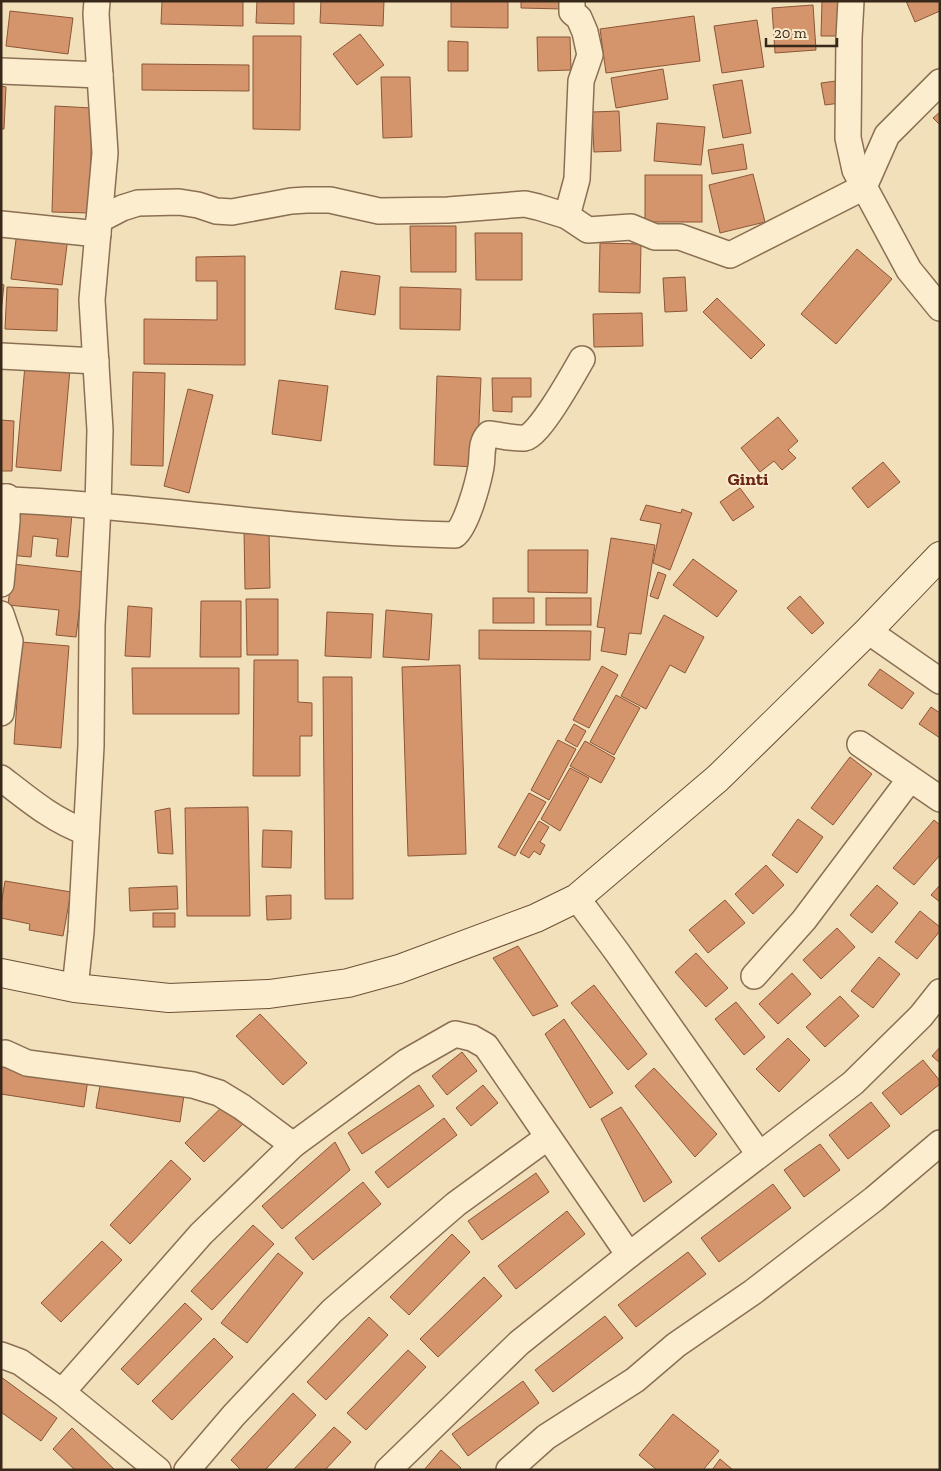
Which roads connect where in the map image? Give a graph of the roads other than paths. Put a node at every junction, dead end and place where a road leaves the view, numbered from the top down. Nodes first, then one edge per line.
1 (97, 1) edge
2 (572, 1) edge
3 (851, 1) edge
4 (1, 71) edge
5 (100, 75) junction
6 (940, 82) edge
7 (888, 136) junction
8 (848, 138) junction
9 (864, 187) junction
10 (567, 216) junction
11 (1, 224) edge
12 (99, 227) junction
13 (940, 308) edge
14 (1, 356) edge
15 (582, 359) dead end
16 (96, 362) junction
17 (4, 497) edge
18 (98, 506) junction
19 (940, 556) edge
20 (1, 584) edge
21 (1, 614) edge
22 (868, 631) junction
23 (940, 681) edge
24 (1, 713) edge
25 (860, 744) dead end
26 (1, 778) edge
27 (910, 778) junction
28 (940, 799) edge
29 (86, 832) junction
30 (577, 898) junction
31 (1, 973) edge
32 (754, 976) dead end
33 (76, 988) junction
34 (940, 992) edge
35 (1, 1054) edge
36 (548, 1137) junction
37 (940, 1143) edge
38 (293, 1145) junction
39 (760, 1154) junction
40 (629, 1255) junction
41 (1, 1354) edge
42 (62, 1392) junction
43 (158, 1470) edge
44 (187, 1470) edge
45 (388, 1470) edge
46 (509, 1470) edge

1 - 5 street
2 - 10 street
3 - 8 street
4 - 5 street
5 - 12 street
6 - 7 street
7 - 8 street
7 - 9 street
8 - 9 street
9 - 10 street
9 - 13 street
10 - 12 street
11 - 12 street
12 - 16 street
14 - 16 street
15 - 18 street
16 - 18 street
17 - 18 street
17 - 20 street
18 - 29 street
19 - 22 main road
21 - 24 street
22 - 23 street
22 - 30 main road
25 - 27 street
26 - 29 street
27 - 28 street
27 - 32 street
29 - 33 street
30 - 33 main road
30 - 39 street
31 - 33 main road
34 - 39 street
35 - 38 street
36 - 38 street
36 - 40 street
36 - 44 street
37 - 46 street
38 - 42 street
39 - 40 street
40 - 45 street
41 - 42 street
42 - 43 street

